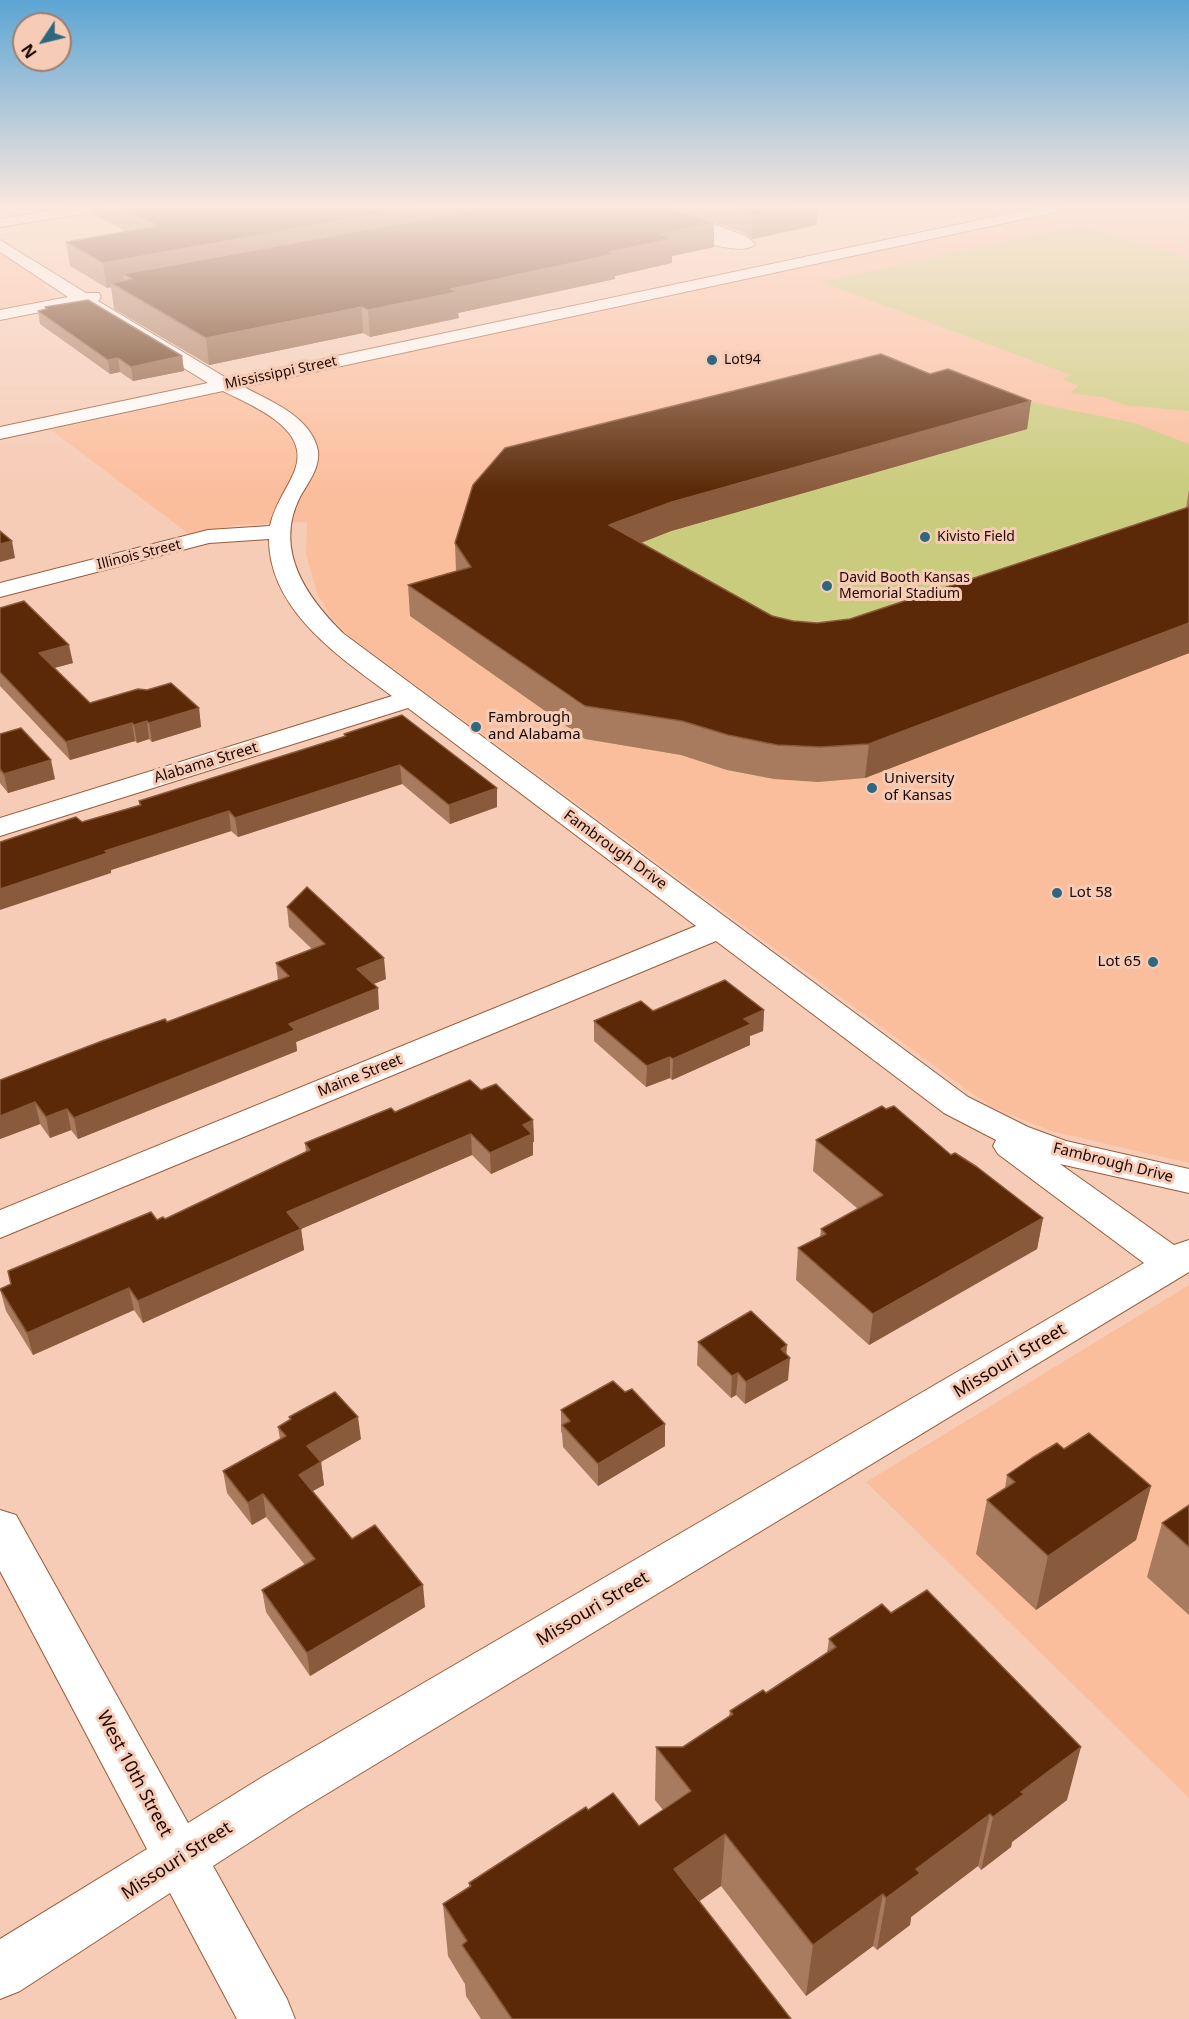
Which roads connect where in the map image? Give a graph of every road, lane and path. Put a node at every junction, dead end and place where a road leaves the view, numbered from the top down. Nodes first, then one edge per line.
1 (67, 302) edge
2 (89, 302) edge
3 (620, 302) edge
4 (0, 315) edge
5 (226, 385) junction
6 (0, 433) edge
7 (280, 532) junction
8 (0, 590) edge
9 (411, 699) junction
10 (0, 827) edge
11 (719, 927) junction
12 (956, 1105) junction
13 (1189, 1181) edge
14 (0, 1225) edge
15 (1180, 1259) edge
16 (0, 1528) edge
17 (179, 1858) junction
18 (0, 1971) edge
19 (267, 2019) edge

1 - 4 street
2 - 5 street, Fambrough Drive
3 - 5 street, Mississippi Street
5 - 6 street, Mississippi Street
5 - 7 street, Fambrough Drive
7 - 8 street, Illinois Street
7 - 9 street, Fambrough Drive
9 - 10 street, Alabama Street
9 - 11 street, Fambrough Drive
11 - 12 street, Fambrough Drive
11 - 14 street, Maine Street
12 - 13 street, Fambrough Drive
12 - 15 street
15 - 17 street, Missouri Street
16 - 17 street, West 10th Street
17 - 18 street, Missouri Street
17 - 19 street, West 10th Street

